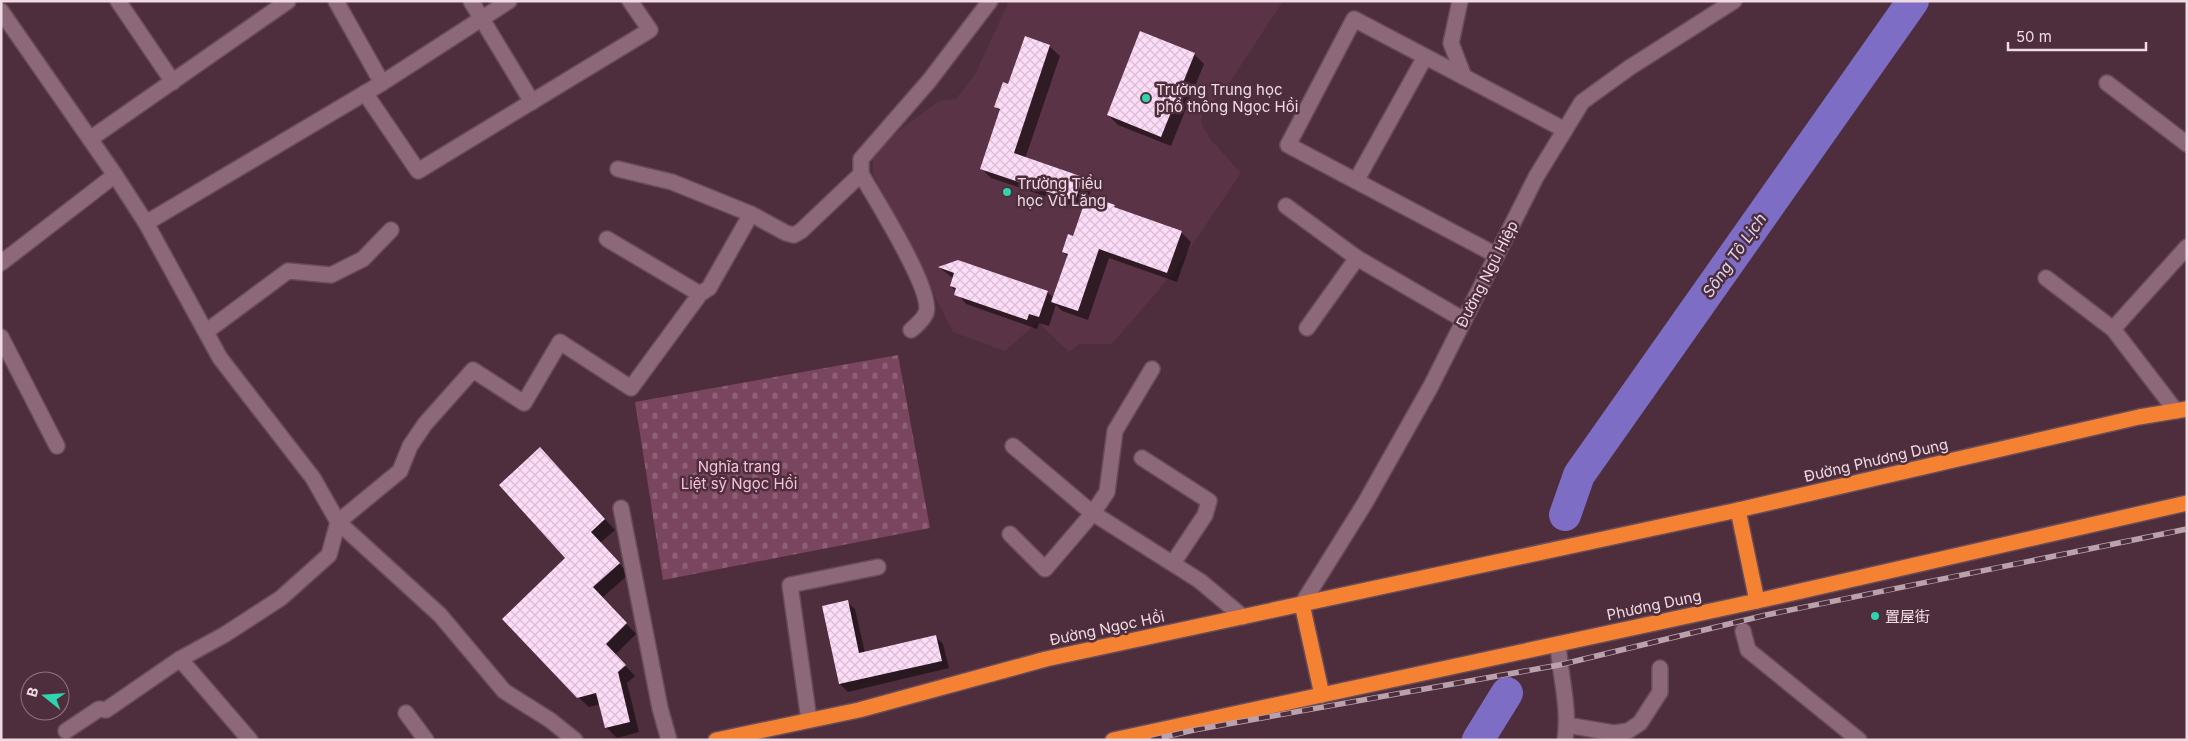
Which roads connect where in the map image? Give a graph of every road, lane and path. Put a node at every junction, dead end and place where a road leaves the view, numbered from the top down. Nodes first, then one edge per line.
1 (5, 1) edge
2 (118, 1) edge
3 (288, 1) edge
4 (336, 1) edge
5 (471, 1) edge
6 (510, 1) edge
7 (630, 1) edge
8 (990, 1) edge
9 (1460, 1) edge
10 (1734, 1) edge
11 (1, 4) edge
12 (1, 11) edge
13 (481, 18) junction
14 (1425, 57) junction
15 (1464, 77) junction
16 (173, 82) junction
17 (2107, 83) dead end
18 (382, 84) junction
19 (365, 94) junction
20 (532, 102) junction
21 (1565, 130) junction
22 (90, 140) junction
23 (2187, 144) edge
24 (618, 169) dead end
25 (861, 174) junction
26 (115, 175) junction
27 (1356, 181) junction
28 (1286, 206) dead end
29 (751, 214) junction
30 (146, 224) junction
31 (391, 230) dead end
32 (607, 240) dead end
33 (2187, 247) edge
34 (1496, 254) junction
35 (1357, 258) junction
36 (1, 263) edge
37 (2046, 278) dead end
38 (700, 294) junction
39 (1464, 320) junction
40 (1306, 328) dead end
41 (2113, 329) junction
42 (911, 330) dead end
43 (207, 331) junction
44 (1, 337) edge
45 (1152, 369) dead end
46 (2181, 410) edge
47 (57, 446) dead end
48 (1013, 446) dead end
49 (1142, 458) dead end
50 (2187, 503) edge
51 (621, 508) dead end
52 (1738, 510) junction
53 (1093, 513) junction
54 (338, 522) junction
55 (1010, 534) dead end
56 (1507, 560) joint
57 (1173, 564) junction
58 (878, 567) dead end
59 (1758, 601) junction
60 (1302, 604) junction
61 (1243, 617) junction
62 (1743, 631) dead end
63 (1558, 644) junction
64 (180, 659) junction
65 (1660, 668) dead end
66 (1322, 695) junction
67 (406, 713) dead end
68 (809, 720) junction
69 (66, 731) dead end
70 (1566, 732) edge
71 (250, 740) edge
72 (426, 740) edge
73 (574, 740) edge
74 (669, 740) edge
75 (716, 740) edge
76 (1113, 740) edge
77 (1859, 740) edge

1 - 11 street
2 - 16 street
3 - 16 street
4 - 18 street
5 - 13 street
6 - 13 street
7 - 20 street
8 - 25 street
9 - 15 street
10 - 21 street, Đường Ngũ Hiệp
12 - 22 street
13 - 18 street
13 - 20 street
14 - 15 street
14 - 27 street
14 - 27 street
15 - 21 street
16 - 22 street
17 - 23 street
18 - 19 street
19 - 20 street
19 - 30 street
21 - 34 street, Đường Ngũ Hiệp
22 - 26 street
24 - 29 street
25 - 29 street
25 - 42 street
26 - 30 street
26 - 36 street
27 - 34 street
28 - 35 street
29 - 38 street
30 - 43 street
31 - 43 street
32 - 38 street
33 - 41 street
34 - 39 street, Đường Ngũ Hiệp
35 - 39 street
35 - 40 street
37 - 41 street
38 - 54 street
39 - 60 street, Đường Ngũ Hiệp
41 - 46 street
43 - 54 street
44 - 47 street
45 - 53 street
46 - 52 highway, Đường Phương Dung
48 - 53 street
49 - 57 street
50 - 59 highway
51 - 74 street
52 - 56 highway, Đường Phương Dung
52 - 59 highway
53 - 55 street
53 - 57 street
54 - 64 street
54 - 73 street
56 - 60 highway, Đường Ngọc Hồi
57 - 61 street
58 - 68 street
59 - 63 highway, Phương Dung
60 - 61 highway, Đường Ngọc Hồi
60 - 66 highway
61 - 68 highway, Đường Ngọc Hồi
62 - 77 street
63 - 66 highway, Phương Dung
63 - 70 street
64 - 69 street
64 - 71 street
65 - 70 street
66 - 76 highway
67 - 72 street
68 - 75 highway, Đường Ngọc Hồi

